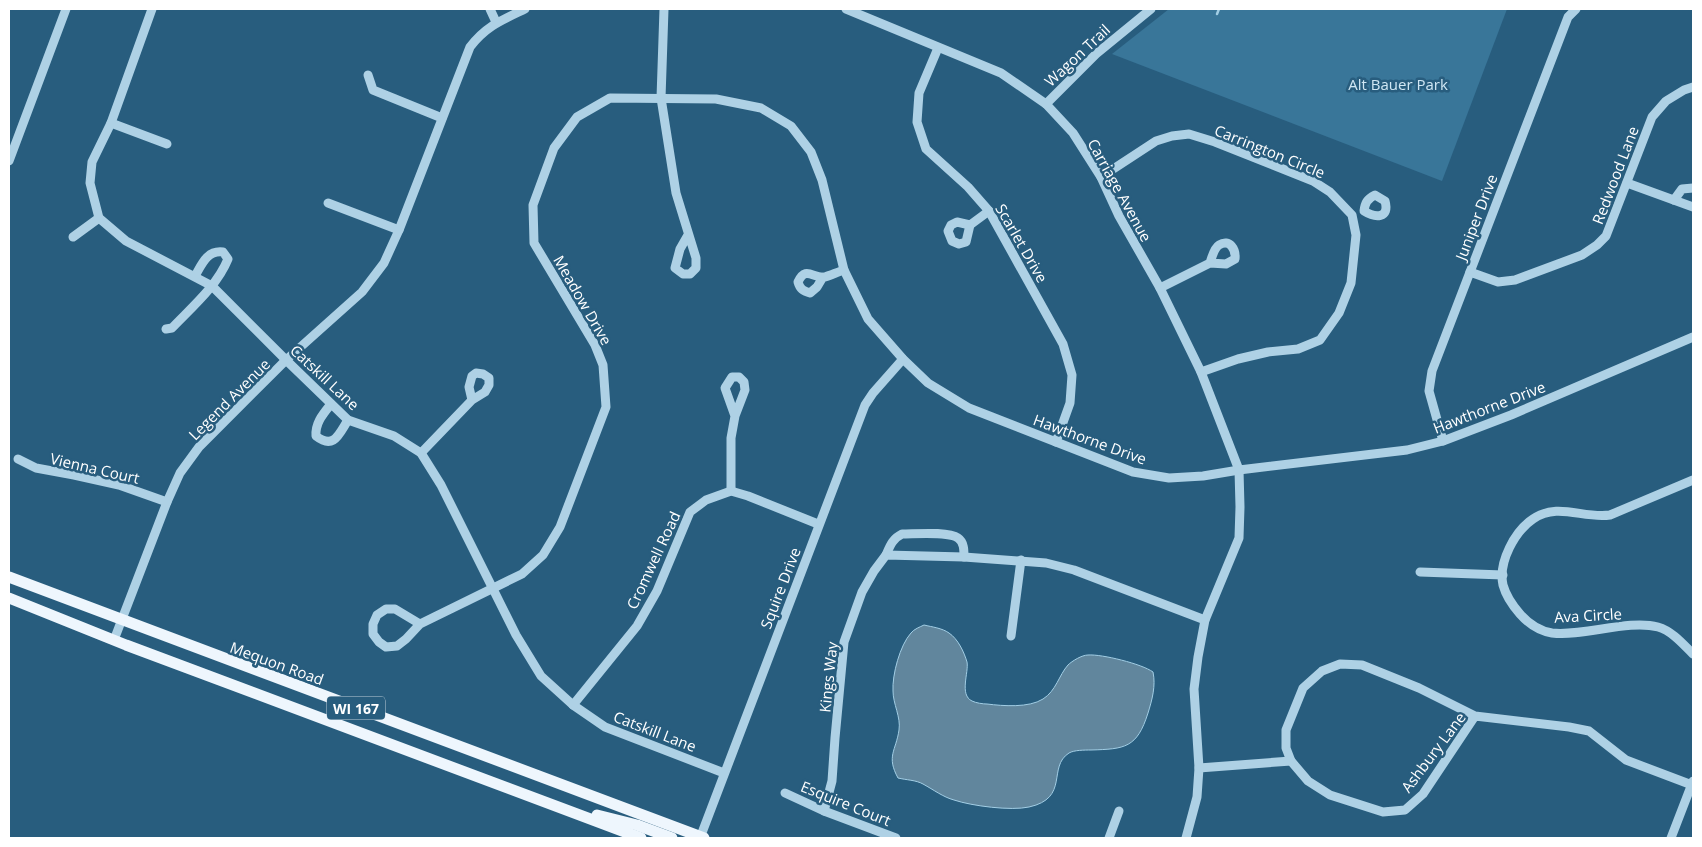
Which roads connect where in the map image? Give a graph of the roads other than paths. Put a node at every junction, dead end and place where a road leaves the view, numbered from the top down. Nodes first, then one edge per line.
1 (66, 9) edge
2 (152, 9) edge
3 (490, 9) edge
4 (525, 9) edge
5 (664, 9) edge
6 (846, 9) edge
7 (1151, 9) edge
8 (1576, 9) edge
9 (496, 22) junction
10 (938, 48) junction
11 (368, 76) dead end
12 (1693, 87) edge
13 (661, 98) junction
14 (1046, 104) junction
15 (442, 118) junction
16 (111, 123) junction
17 (167, 144) dead end
18 (9, 161) edge
19 (1101, 177) junction
20 (1626, 183) junction
21 (1693, 188) edge
22 (1674, 200) junction
23 (328, 203) dead end
24 (1693, 206) edge
25 (989, 211) junction
26 (1364, 211) dead end
27 (1352, 214) junction
28 (99, 218) junction
29 (970, 225) dead end
30 (399, 230) junction
31 (688, 234) dead end
32 (73, 238) dead end
33 (1210, 263) dead end
34 (844, 270) junction
35 (1470, 272) junction
36 (195, 276) junction
37 (823, 277) dead end
38 (212, 286) junction
39 (1160, 288) junction
40 (166, 329) dead end
41 (1693, 337) edge
42 (902, 359) junction
43 (286, 360) junction
44 (1201, 372) junction
45 (472, 400) dead end
46 (331, 404) junction
47 (735, 416) dead end
48 (348, 420) junction
49 (1443, 441) junction
50 (1056, 442) junction
51 (420, 453) junction
52 (18, 459) dead end
53 (1239, 470) junction
54 (1693, 480) edge
55 (731, 491) junction
56 (167, 502) junction
57 (818, 524) junction
58 (886, 555) junction
59 (964, 557) junction
60 (1021, 560) junction
61 (1420, 572) dead end
62 (1503, 575) junction
63 (9, 577) edge
64 (493, 588) junction
65 (9, 598) edge
66 (1205, 620) junction
67 (122, 621) junction
68 (420, 624) junction
69 (1011, 636) dead end
70 (114, 640) junction
71 (1693, 654) edge
72 (573, 705) junction
73 (1475, 716) junction
74 (1291, 761) junction
75 (1200, 768) junction
76 (724, 773) junction
77 (1692, 783) edge
78 (786, 792) dead end
79 (568, 810) junction
80 (824, 811) junction
81 (1120, 811) dead end
82 (641, 838) edge
83 (672, 838) edge
84 (700, 838) edge
85 (896, 838) edge
86 (1109, 838) edge
87 (1186, 838) edge
88 (1671, 838) edge

1 - 18 street
2 - 16 street
3 - 9 street
4 - 9 street, Legend Avenue
5 - 13 street
6 - 10 street, Carriage Avenue
7 - 14 street, Wagon Trail
8 - 35 street, Juniper Drive
9 - 15 street, Legend Avenue
10 - 14 street, Carriage Avenue
10 - 25 street, Scarlet Drive
11 - 15 street
12 - 20 street, Redwood Lane
13 - 31 street
13 - 34 street, Hawthorne Drive
13 - 64 street, Meadow Drive
14 - 19 street, Carriage Avenue
15 - 30 street, Legend Avenue
16 - 17 street
16 - 28 street
19 - 27 street, Carrington Circle
19 - 39 street, Carriage Avenue
20 - 22 street
20 - 35 street, Redwood Lane
21 - 22 street
22 - 24 street
23 - 30 street
25 - 29 street
25 - 50 street, Scarlet Drive
26 - 27 street
27 - 44 street
28 - 32 street
28 - 36 street, Catskill Lane
30 - 43 street, Legend Avenue
33 - 39 street
34 - 37 street
34 - 42 street, Hawthorne Drive
35 - 49 street, Juniper Drive
36 - 38 street, Catskill Lane
36 - 38 street
38 - 40 street
38 - 43 street, Catskill Lane
39 - 44 street, Carriage Avenue
41 - 49 street, Hawthorne Drive
42 - 50 street, Hawthorne Drive
42 - 57 street, Squire Drive
43 - 46 street, Catskill Lane
43 - 56 street, Legend Avenue
44 - 53 street, Carriage Avenue
45 - 51 street
46 - 48 street, Catskill Lane
46 - 48 street
47 - 55 street
48 - 51 street, Catskill Lane
49 - 53 street, Hawthorne Drive
50 - 53 street, Hawthorne Drive
51 - 64 street, Catskill Lane
52 - 56 street, Vienna Court
53 - 66 street, Carriage Avenue
54 - 62 street, Ava Circle
55 - 57 street
55 - 72 street, Cromwell Road
56 - 67 street, Legend Avenue
57 - 76 street, Squire Drive
58 - 59 street
58 - 59 street, Kings Way
58 - 80 street, Kings Way
59 - 60 street
60 - 66 street
60 - 69 street
61 - 62 street
62 - 71 street, Ava Circle
63 - 67 main road, Mequon Road / WI 167
64 - 68 street, Meadow Drive
64 - 72 street, Catskill Lane
65 - 70 main road, WI 167
66 - 75 street, Carriage Avenue
67 - 70 street, Legend Avenue
67 - 84 main road, Mequon Road / WI 167
68 - 68 street
70 - 79 main road, WI 167
72 - 76 street, Catskill Lane
73 - 74 street, Ashbury Lane
73 - 74 street
73 - 77 street, Ashbury Lane
74 - 75 street
75 - 87 street, Carriage Avenue
76 - 84 street, Squire Drive
77 - 88 street
78 - 80 street, Esquire Court
79 - 82 main road, WI 167
79 - 83 main road
80 - 85 street, Esquire Court
81 - 86 street

